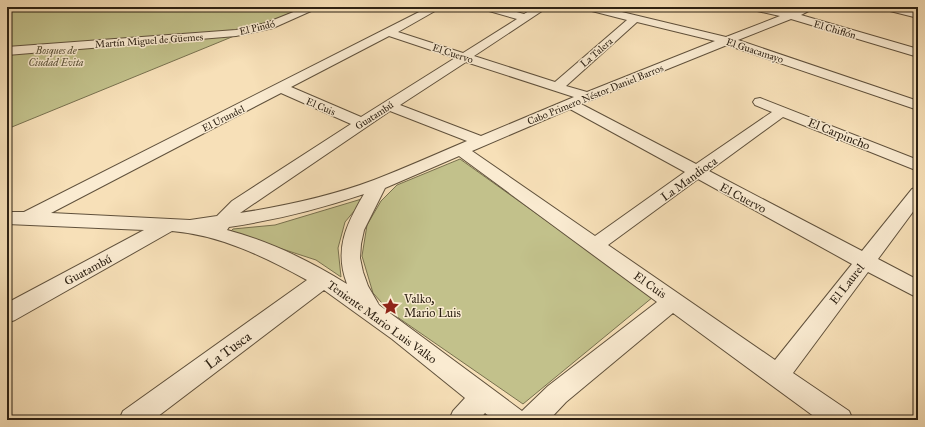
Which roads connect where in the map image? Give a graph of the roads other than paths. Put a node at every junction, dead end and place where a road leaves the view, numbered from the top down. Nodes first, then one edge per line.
1 (315, 7) edge
2 (437, 7) edge
3 (486, 7) edge
4 (543, 7) edge
5 (588, 7) edge
6 (752, 7) edge
7 (811, 7) edge
8 (886, 7) edge
9 (918, 15) edge
10 (790, 16) junction
11 (526, 18) junction
12 (635, 18) junction
13 (388, 32) junction
14 (220, 34) joint
15 (728, 41) junction
16 (7, 51) edge
17 (918, 53) edge
18 (466, 57) junction
19 (557, 87) junction
20 (281, 88) junction
21 (587, 96) junction
22 (760, 102) dead end
23 (570, 104) junction
24 (390, 106) junction
25 (918, 106) edge
26 (782, 111) junction
27 (362, 123) junction
28 (480, 141) junction
29 (460, 150) junction
30 (918, 166) edge
31 (697, 173) junction
32 (379, 184) junction
33 (918, 193) edge
34 (17, 218) edge
35 (168, 225) junction
36 (217, 228) junction
37 (595, 245) junction
38 (864, 262) junction
39 (324, 280) junction
40 (918, 290) edge
41 (673, 301) junction
42 (372, 312) junction
43 (7, 314) edge
44 (777, 375) junction
45 (483, 397) junction
46 (132, 420) edge
47 (462, 420) edge
48 (514, 420) edge
49 (531, 420) edge
50 (840, 420) edge

1 - 14 street, El Pindó
2 - 13 street, El Urundel
3 - 11 street
4 - 11 street, Guatambú
5 - 12 street, El Guacamayo
6 - 10 street, El Chiflón
7 - 10 street, Cabo Primero Néstor Daniel Barros
8 - 9 street
10 - 15 street, Cabo Primero Néstor Daniel Barros
10 - 17 street, El Chiflón
11 - 18 street, Guatambú
12 - 15 street, El Guacamayo
12 - 19 street, La Talera
13 - 18 street, El Cuervo
13 - 20 street, El Urundel
14 - 16 street, Martín Miguel de Güemes
15 - 21 street, Cabo Primero Néstor Daniel Barros
15 - 25 street, El Guacamayo
18 - 19 street, El Cuervo
18 - 24 street, Guatambú
19 - 21 street, El Cuervo
20 - 27 street, El Cuis
20 - 34 street, El Urundel
21 - 23 street, Cabo Primero Néstor Daniel Barros
22 - 26 street, El Carpincho
23 - 28 street, Cabo Primero Néstor Daniel Barros
23 - 31 street, El Cuervo
24 - 27 street, Guatambú
24 - 28 street
26 - 30 street, El Carpincho
26 - 31 street, La Mandioca
27 - 36 street, Guatambú
28 - 29 street, Cabo Primero Néstor Daniel Barros
29 - 32 street, Cabo Primero Néstor Daniel Barros
29 - 37 street, El Cuis
31 - 37 street, La Mandioca
31 - 38 street, El Cuervo
32 - 36 street, Cabo Primero Néstor Daniel Barros
32 - 42 street
33 - 38 street, El Laurel
34 - 35 street, Teniente Mario Luis Valko
35 - 36 street, Teniente Mario Luis Valko
35 - 43 street, Guatambú
36 - 39 street, Teniente Mario Luis Valko
37 - 41 street, El Cuis
38 - 40 street, El Cuervo
38 - 44 street, El Laurel
39 - 42 street, Teniente Mario Luis Valko
39 - 46 street, La Tusca
41 - 44 street, El Cuis
41 - 49 street
42 - 45 street, Teniente Mario Luis Valko
44 - 50 street, El Cuis
45 - 47 street
45 - 48 street, Teniente Mario Luis Valko

